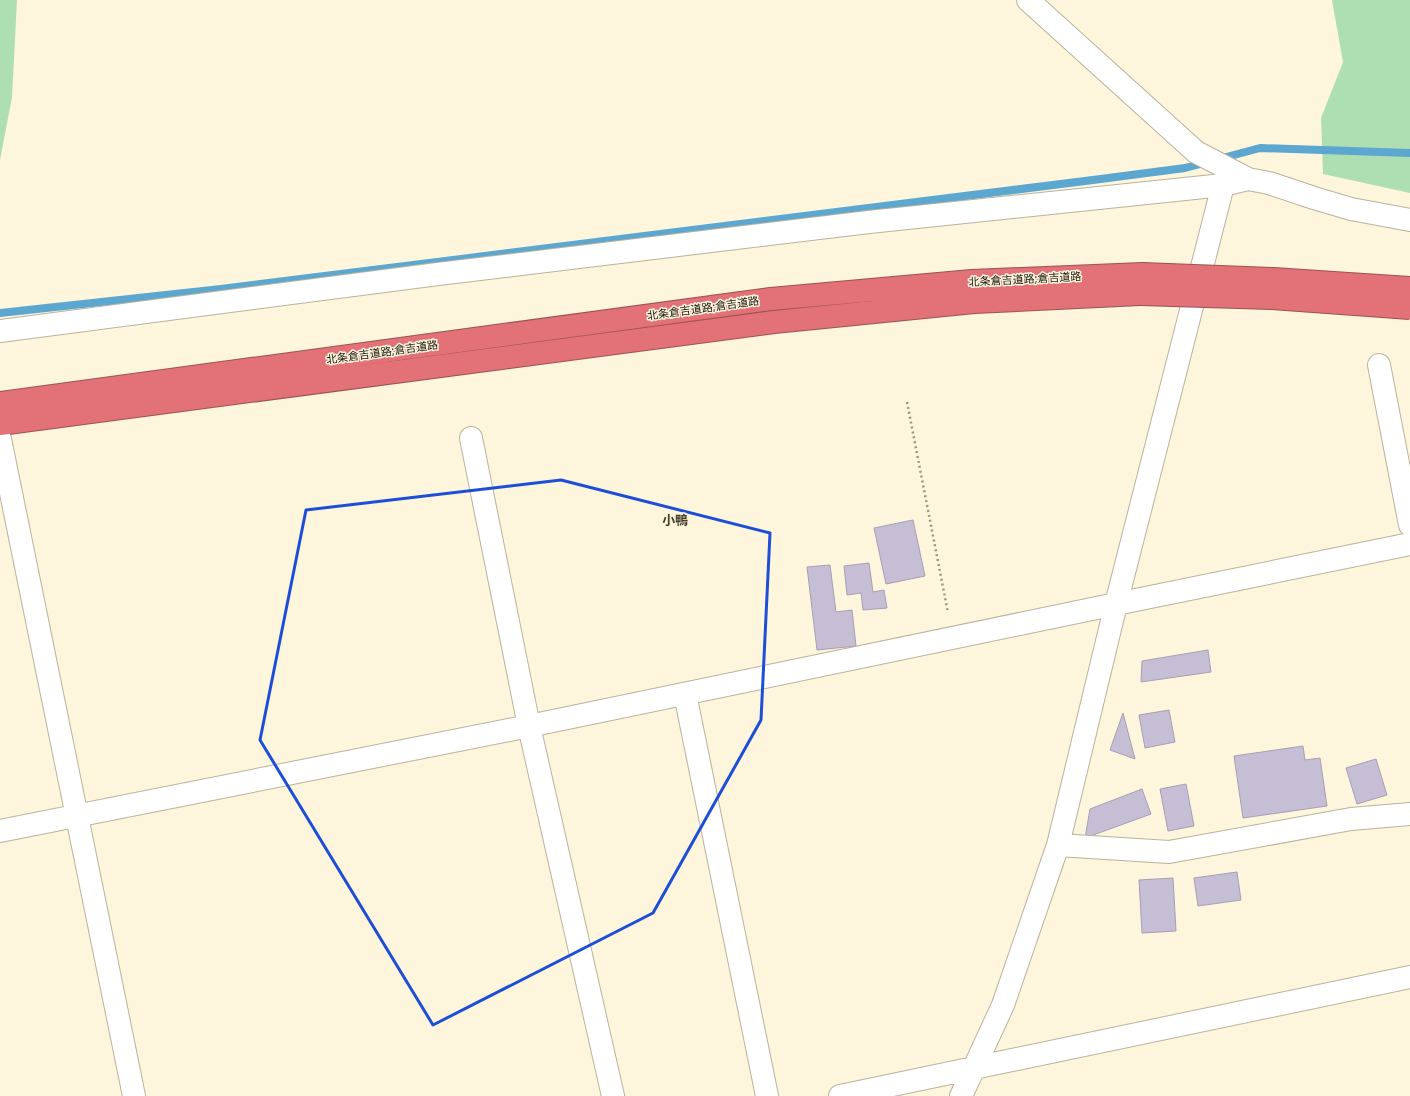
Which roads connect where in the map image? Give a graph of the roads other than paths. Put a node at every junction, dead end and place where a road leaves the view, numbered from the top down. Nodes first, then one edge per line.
1 (1028, 0) edge
2 (1248, 179) junction
3 (1223, 185) junction
4 (1410, 220) edge
5 (1141, 284) junction
6 (1410, 288) edge
7 (1410, 308) edge
8 (0, 331) edge
9 (1379, 365) dead end
10 (0, 403) edge
11 (0, 424) edge
12 (471, 438) dead end
13 (0, 439) edge
14 (1410, 525) edge
15 (1410, 544) edge
16 (1116, 604) junction
17 (685, 694) junction
18 (530, 726) junction
19 (1410, 814) edge
20 (77, 816) junction
21 (0, 831) edge
22 (1058, 845) junction
23 (1410, 977) edge
24 (974, 1067) junction
25 (134, 1096) edge
26 (613, 1096) edge
27 (766, 1096) edge
28 (840, 1096) edge
29 (960, 1096) edge

1 - 2 street
2 - 3 street
2 - 4 street
3 - 8 street
3 - 16 street
5 - 6 highway, 北条倉吉道路;倉吉道路, bridge
5 - 7 highway, 北条倉吉道路;倉吉道路, bridge
5 - 10 highway, 北条倉吉道路;倉吉道路
5 - 11 highway, 北条倉吉道路;倉吉道路
9 - 14 street
12 - 18 street
13 - 20 street
15 - 16 street
16 - 17 street
16 - 22 street
17 - 18 street
17 - 27 street
18 - 20 street
18 - 26 street
19 - 22 street
20 - 21 street
20 - 25 street
22 - 24 street
23 - 24 street
24 - 28 street
24 - 29 street

